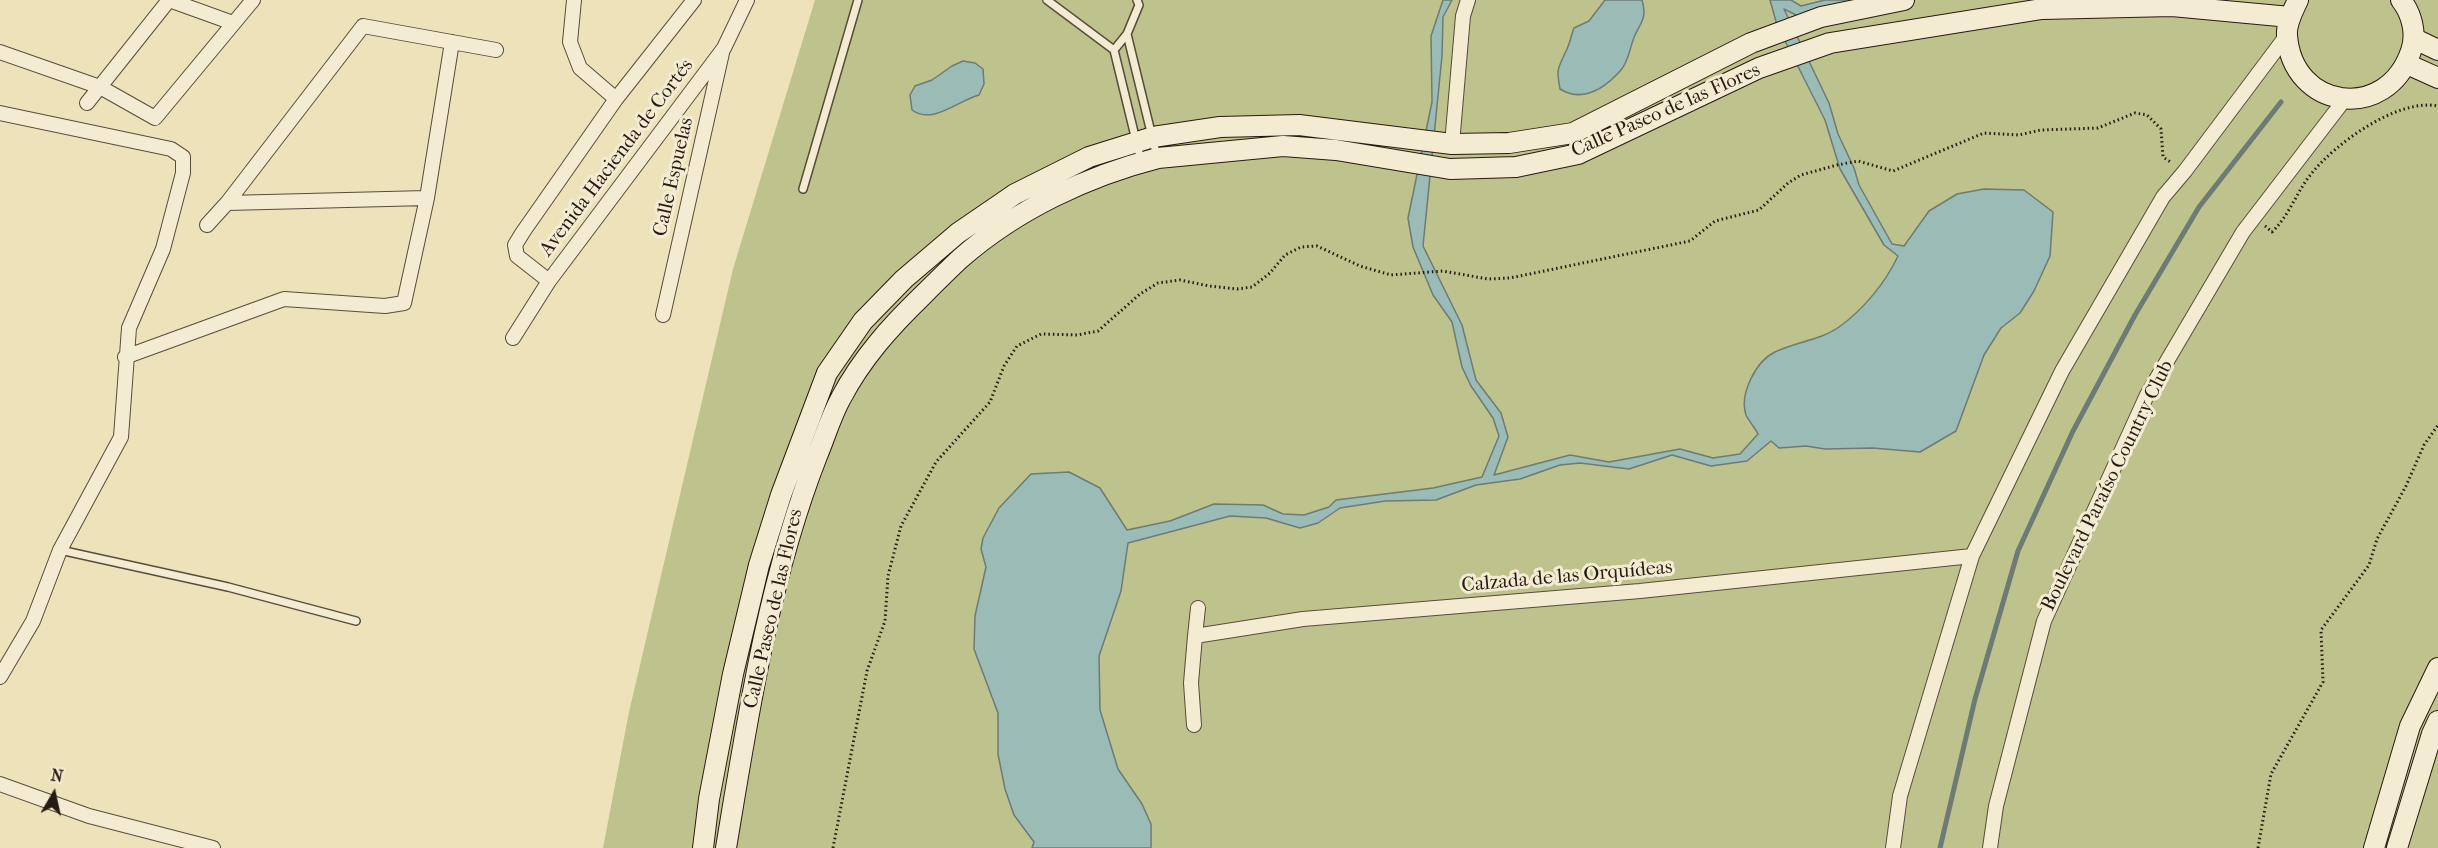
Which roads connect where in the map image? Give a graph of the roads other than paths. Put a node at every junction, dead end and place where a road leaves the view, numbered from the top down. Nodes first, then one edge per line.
1 (169, 0) edge
2 (253, 0) edge
3 (574, 0) edge
4 (694, 0) edge
5 (747, 0) edge
6 (858, 0) edge
7 (1047, 0) edge
8 (1137, 0) edge
9 (1468, 0) edge
10 (1904, 0) edge
11 (2406, 2) edge
12 (2007, 7) edge
13 (2291, 17) edge
14 (233, 23) junction
15 (1127, 34) junction
16 (2415, 39) junction
17 (453, 42) junction
18 (723, 48) junction
19 (496, 50) dead end
20 (1114, 50) junction
21 (2438, 50) edge
22 (0, 52) edge
23 (2407, 64) junction
24 (2438, 78) edge
25 (100, 87) junction
26 (616, 99) junction
27 (2345, 99) junction
28 (87, 104) dead end
29 (0, 113) edge
30 (1145, 139) junction
31 (1478, 143) junction
32 (1452, 144) junction
33 (1150, 160) junction
34 (1481, 168) junction
35 (803, 189) dead end
36 (427, 198) junction
37 (228, 203) junction
38 (207, 225) dead end
39 (549, 281) junction
40 (663, 315) dead end
41 (513, 338) dead end
42 (125, 357) junction
43 (60, 550) junction
44 (1972, 556) junction
45 (1198, 608) dead end
46 (356, 621) dead end
47 (1195, 636) junction
48 (2438, 668) edge
49 (733, 674) junction
50 (0, 677) edge
51 (756, 679) junction
52 (2438, 722) edge
53 (1194, 725) dead end
54 (0, 784) edge
55 (213, 848) edge
56 (703, 848) edge
57 (726, 848) edge
58 (1893, 848) edge
59 (1990, 848) edge
60 (2374, 848) edge
61 (2397, 848) edge

1 - 14 street
1 - 25 street
2 - 14 street
3 - 26 street
4 - 26 street, Avenida Hacienda de Cortés
5 - 18 street, Avenida Hacienda de Cortés
6 - 35 lane
7 - 20 lane
8 - 15 lane
9 - 32 street
10 - 31 street, Calle Paseo de las Flores
11 - 16 street
12 - 13 street, Calle Paseo de las Flores
12 - 34 street, Calle Paseo de las Flores
13 - 27 street
13 - 44 street
14 - 25 street
15 - 20 lane
15 - 30 lane
16 - 21 street
16 - 23 street
17 - 19 street
17 - 36 street
17 - 37 street
18 - 39 street, Avenida Hacienda de Cortés
18 - 40 street, Calle Espuelas
20 - 30 lane
22 - 25 street
23 - 24 street
23 - 27 street
25 - 28 street
26 - 39 street, Avenida Hacienda de Cortés
27 - 59 street, Boulevard Paraíso Country Club
29 - 42 street
30 - 32 street, Calle Paseo de las Flores
30 - 33 lane
30 - 33 lane
30 - 49 street, Calle Paseo de las Flores
31 - 32 street, Calle Paseo de las Flores
31 - 34 street
33 - 34 street, Calle Paseo de las Flores
33 - 51 street, Calle Paseo de las Flores
36 - 37 street
36 - 42 street
37 - 38 street
39 - 41 street
42 - 43 street
43 - 46 lane
43 - 50 street
44 - 47 street, Calzada de las Orquídeas
44 - 58 street
45 - 47 street
47 - 53 street
48 - 60 street
49 - 51 street
49 - 56 street, Calle Paseo de las Flores
51 - 57 street, Calle Paseo de las Flores
52 - 61 street
54 - 55 street

